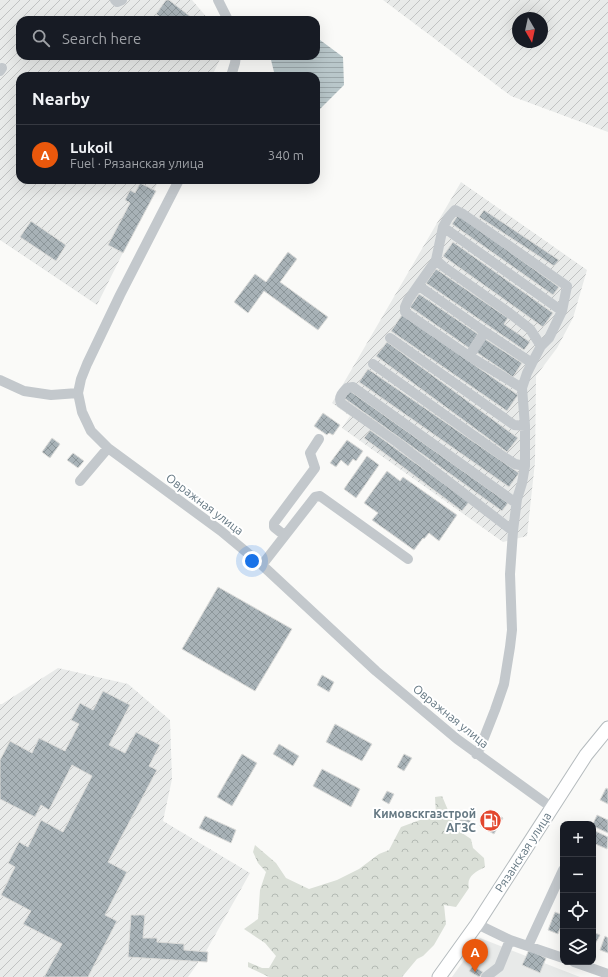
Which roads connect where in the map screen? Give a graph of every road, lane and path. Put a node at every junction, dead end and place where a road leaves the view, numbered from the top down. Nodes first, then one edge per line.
1 (115, 0) edge
2 (122, 0) edge
3 (218, 0) edge
4 (226, 16) edge
5 (236, 60) edge
6 (232, 72) edge
7 (177, 184) edge
8 (443, 227) junction
9 (436, 260) junction
10 (419, 286) junction
11 (562, 311) junction
12 (485, 332) junction
13 (390, 338) dead end
14 (541, 346) junction
15 (469, 356) junction
16 (532, 362) junction
17 (373, 364) dead end
18 (0, 380) edge
19 (522, 388) junction
20 (78, 393) junction
21 (525, 426) junction
22 (319, 439) dead end
23 (108, 448) junction
24 (525, 466) junction
25 (80, 481) dead end
26 (516, 503) junction
27 (513, 531) junction
28 (284, 536) junction
29 (408, 559) dead end
30 (262, 565) junction
31 (608, 728) edge
32 (476, 754) junction
33 (551, 807) junction
34 (560, 877) edge
35 (477, 924) junction
36 (510, 940) junction
37 (528, 946) junction
38 (560, 957) edge
39 (582, 965) edge
40 (608, 974) edge
41 (440, 977) edge
42 (486, 977) edge

1 - 2 street
3 - 4 street
5 - 6 street
7 - 20 street, Овражная улица
8 - 9 street
8 - 11 street
8 - 11 street
9 - 10 street
9 - 14 street
10 - 12 street
10 - 15 street
11 - 14 street
12 - 15 street
12 - 16 street
13 - 21 street
14 - 16 street
15 - 19 street
16 - 19 street
17 - 24 street
18 - 20 street
19 - 21 street
20 - 23 street, Овражная улица
21 - 24 street
22 - 28 street
23 - 25 street
23 - 30 street, Овражная улица
24 - 26 street
26 - 27 street
26 - 27 street
27 - 32 street
28 - 29 street
28 - 30 street
30 - 32 street, Овражная улица
31 - 33 main road, Рязанская улица
32 - 33 street, Овражная улица
33 - 35 main road, Рязанская улица
34 - 37 street
35 - 36 street
35 - 41 main road, Рязанская улица
36 - 37 street
36 - 42 street
37 - 38 street
39 - 40 street

